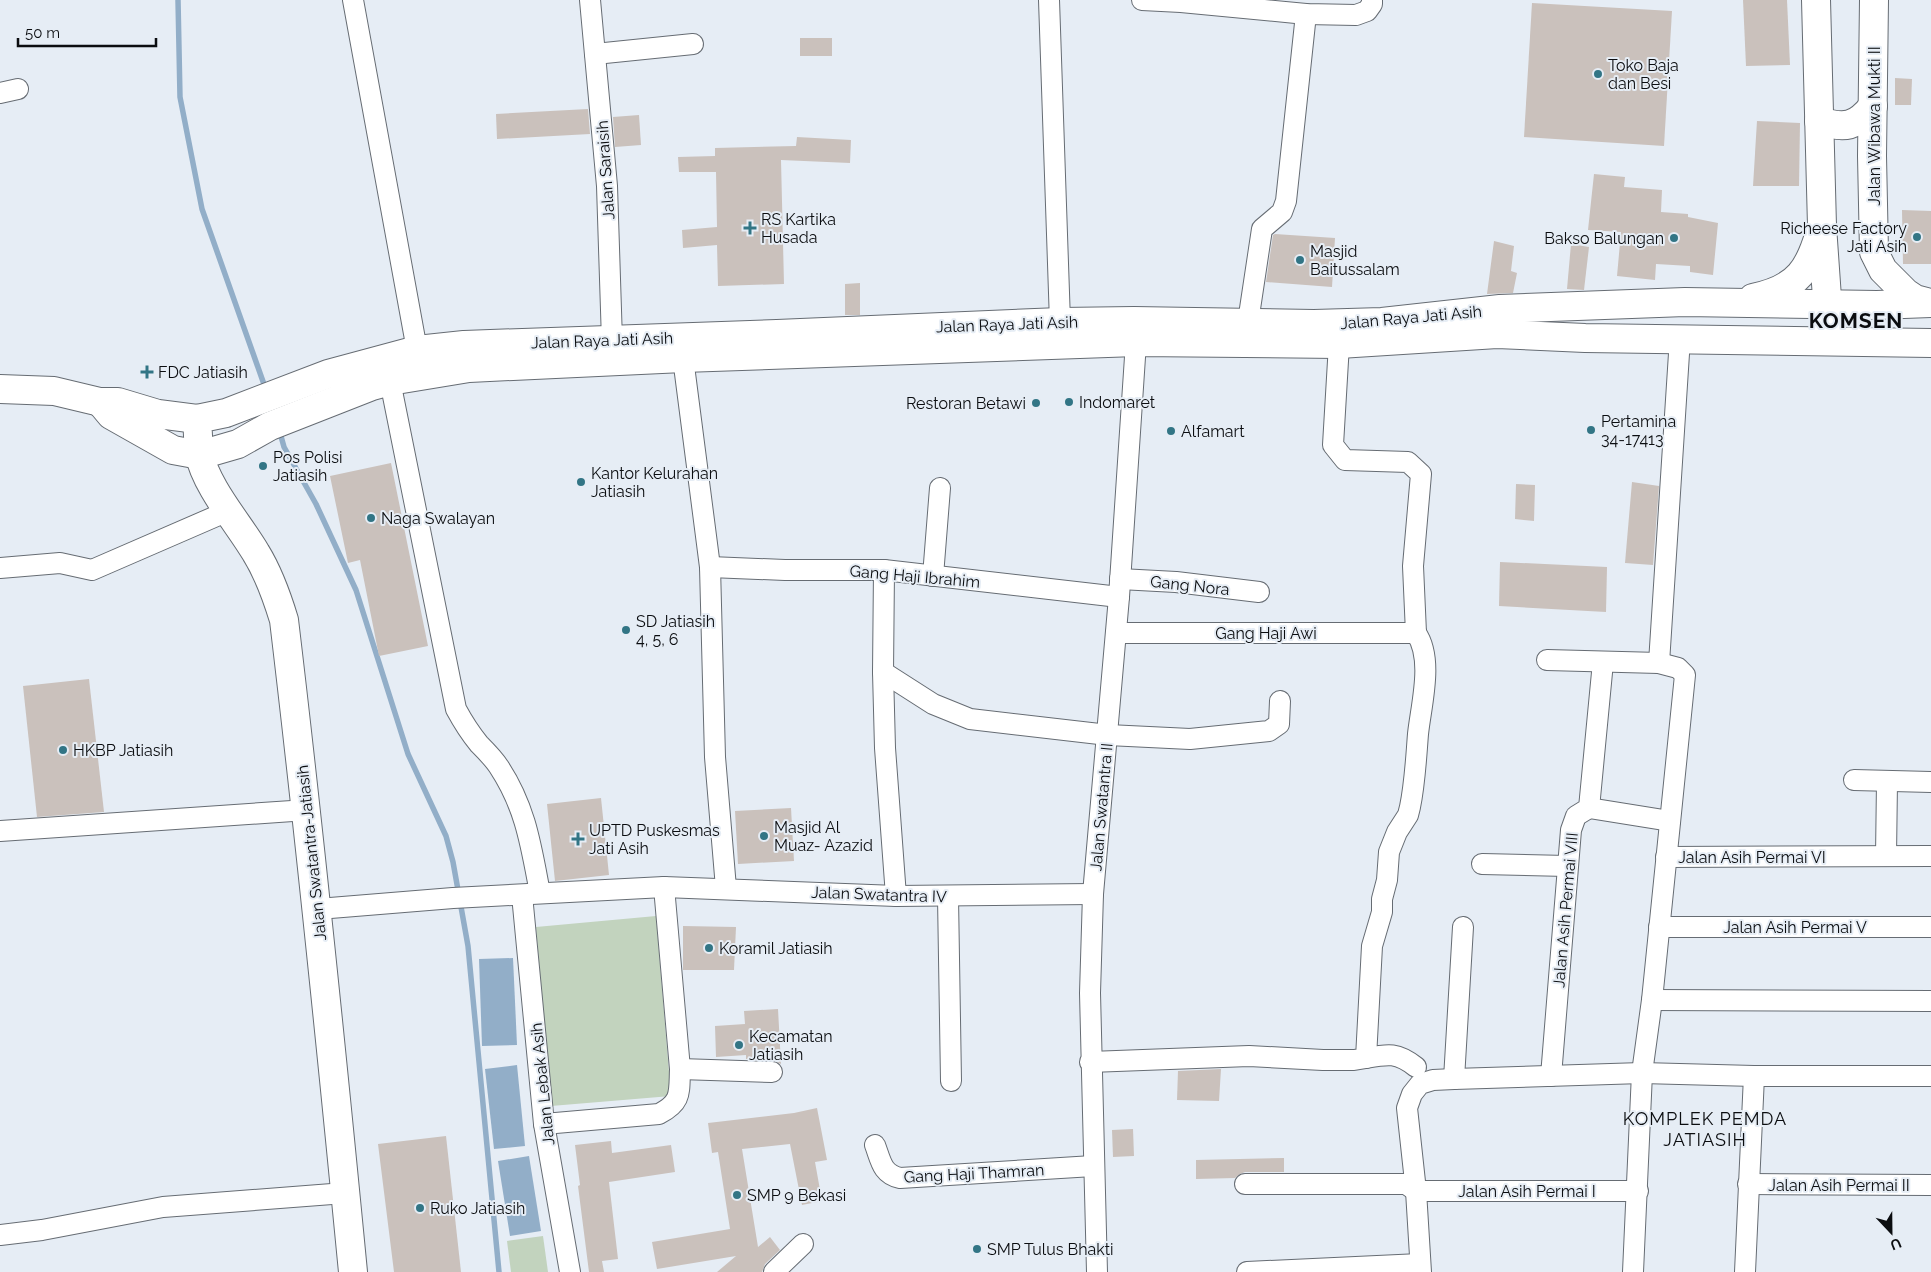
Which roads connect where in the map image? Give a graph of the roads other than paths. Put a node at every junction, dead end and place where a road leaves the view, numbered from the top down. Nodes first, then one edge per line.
1 (353, 0) edge
2 (590, 0) edge
3 (1049, 0) edge
4 (1142, 0) edge
5 (1372, 0) edge
6 (1816, 0) edge
7 (1874, 0) edge
8 (1306, 14) junction
9 (693, 44) dead end
10 (595, 54) junction
11 (1873, 106) junction
12 (1819, 121) junction
13 (1822, 226) junction
14 (1724, 303) junction
15 (1930, 303) edge
16 (1828, 304) junction
17 (1885, 305) junction
18 (1060, 322) junction
19 (1248, 322) junction
20 (1680, 338) junction
21 (612, 340) junction
22 (1830, 341) junction
23 (1136, 342) junction
24 (1888, 343) junction
25 (1338, 344) junction
26 (1931, 344) edge
27 (417, 350) junction
28 (683, 358) junction
29 (390, 381) junction
30 (0, 389) edge
31 (270, 395) junction
32 (100, 402) junction
33 (197, 419) junction
34 (280, 422) junction
35 (200, 455) junction
36 (940, 488) dead end
37 (228, 511) junction
38 (710, 567) junction
39 (0, 568) edge
40 (884, 570) junction
41 (933, 576) junction
42 (1120, 588) junction
43 (1259, 592) dead end
44 (1116, 633) junction
45 (1416, 633) junction
46 (1547, 660) dead end
47 (1603, 662) junction
48 (1659, 663) junction
49 (883, 672) junction
50 (1280, 701) dead end
51 (1108, 735) junction
52 (1854, 780) dead end
53 (1886, 782) junction
54 (1931, 782) edge
55 (1590, 808) junction
56 (307, 810) junction
57 (1670, 821) junction
58 (0, 831) edge
59 (1886, 856) junction
60 (1931, 856) edge
61 (1666, 857) junction
62 (1482, 864) dead end
63 (1567, 866) junction
64 (664, 887) junction
65 (726, 888) junction
66 (531, 894) junction
67 (1093, 894) junction
68 (896, 896) junction
69 (948, 897) junction
70 (318, 909) junction
71 (1463, 927) dead end
72 (1931, 927) edge
73 (1659, 928) junction
74 (1652, 1000) junction
75 (1931, 1002) edge
76 (1366, 1058) junction
77 (1090, 1062) junction
78 (1416, 1067) dead end
79 (680, 1069) junction
80 (772, 1072) dead end
81 (1642, 1073) junction
82 (1551, 1076) junction
83 (1754, 1076) junction
84 (1931, 1076) edge
85 (1454, 1079) junction
86 (951, 1081) dead end
87 (544, 1124) junction
88 (875, 1145) dead end
89 (1094, 1166) junction
90 (1244, 1184) dead end
91 (1748, 1184) junction
92 (1931, 1185) edge
93 (1416, 1191) junction
94 (1638, 1191) junction
95 (346, 1193) junction
96 (0, 1235) edge
97 (803, 1244) dead end
98 (1420, 1268) edge
99 (353, 1272) edge
100 (570, 1272) edge
101 (774, 1272) edge
102 (1096, 1272) edge
103 (1247, 1272) edge
104 (1633, 1272) edge
105 (1745, 1272) edge

1 - 27 street
2 - 10 street, Jalan Saraisih
3 - 18 street
4 - 8 street
5 - 8 street
6 - 12 main road
7 - 11 main road, Jalan Wibawa Mukti II
8 - 19 street
9 - 10 street
10 - 21 street, Jalan Saraisih
11 - 12 main road
11 - 15 main road, Jalan Wibawa Mukti II
12 - 13 main road
13 - 14 main road
13 - 16 main road
14 - 16 main road, Jalan Raya Jati Asih
14 - 19 main road, Jalan Raya Jati Asih
15 - 17 main road, Jalan Raya Jati Asih
16 - 17 main road, Jalan Raya Jati Asih
16 - 22 main road
17 - 24 main road
18 - 19 main road, Jalan Raya Jati Asih
18 - 21 main road, Jalan Raya Jati Asih
20 - 22 main road, Jalan Raya Jati Asih
20 - 25 main road, Jalan Raya Jati Asih
20 - 48 street
21 - 27 main road, Jalan Raya Jati Asih
22 - 24 main road, Jalan Raya Jati Asih
23 - 25 main road, Jalan Raya Jati Asih
23 - 28 main road, Jalan Raya Jati Asih
23 - 42 street, Jalan Swatantra II
24 - 26 main road, Jalan Raya Jati Asih
25 - 45 street
27 - 31 main road, Jalan Raya Jati Asih
28 - 29 main road, Jalan Raya Jati Asih
28 - 38 street
29 - 34 main road, Jalan Raya Jati Asih
29 - 66 street, Jalan Lebak Asih
30 - 32 main road, Jalan Raya Jati Asih
31 - 33 main road, Jalan Raya Jati Asih
31 - 34 main road
32 - 33 main road, Jalan Raya Jati Asih
32 - 35 main road
33 - 35 main road, Jalan Swatantra-Jatiasih
34 - 35 main road, Jalan Raya Jati Asih
35 - 37 main road, Jalan Swatantra-Jatiasih
36 - 41 street
37 - 39 street
37 - 56 main road, Jalan Swatantra-Jatiasih
38 - 40 street, Gang Haji Ibrahim
38 - 65 street
40 - 41 street, Gang Haji Ibrahim
40 - 49 street
41 - 42 street, Gang Haji Ibrahim
42 - 43 street, Gang Nora
42 - 44 street, Jalan Swatantra II
44 - 45 street, Gang Haji Awi
44 - 51 street, Jalan Swatantra II
45 - 76 street
46 - 47 street
47 - 48 street
47 - 55 street
48 - 57 street, Jalan Asih Permai VI
49 - 51 street
49 - 68 street
50 - 51 street
51 - 67 street, Jalan Swatantra II
52 - 53 street
53 - 54 street
53 - 59 street
55 - 57 street
55 - 63 street, Jalan Asih Permai VIII
56 - 58 street
56 - 70 main road, Jalan Swatantra-Jatiasih
57 - 61 street, Jalan Asih Permai VI
59 - 60 street, Jalan Asih Permai VI
59 - 61 street, Jalan Asih Permai VI
61 - 73 street
62 - 63 street
63 - 82 street, Jalan Asih Permai VIII
64 - 65 street, Jalan Swatantra IV
64 - 66 street, Jalan Swatantra IV
64 - 79 street
65 - 68 street, Jalan Swatantra IV
66 - 70 street, Jalan Swatantra IV
66 - 87 street, Jalan Lebak Asih
67 - 69 street, Jalan Swatantra IV
67 - 77 street, Jalan Swatantra II
68 - 69 street, Jalan Swatantra IV
69 - 86 street
70 - 95 main road, Jalan Swatantra-Jatiasih
71 - 85 street
72 - 73 street, Jalan Asih Permai V
73 - 74 street
74 - 75 street
74 - 81 street
76 - 77 street
76 - 78 street
77 - 89 street, Jalan Swatantra II
79 - 80 street
79 - 87 street
81 - 82 street
81 - 83 street
81 - 94 street
82 - 85 street
83 - 84 street
83 - 91 street
85 - 93 street
87 - 100 street, Jalan Lebak Asih
88 - 89 street, Gang Haji Thamran
89 - 102 street, Jalan Swatantra II
90 - 93 street, Jalan Asih Permai I
91 - 92 street, Jalan Asih Permai II
91 - 105 street
93 - 94 street, Jalan Asih Permai I
93 - 98 street
94 - 104 street
95 - 96 street
95 - 99 main road, Jalan Swatantra-Jatiasih
97 - 101 street
98 - 103 street

